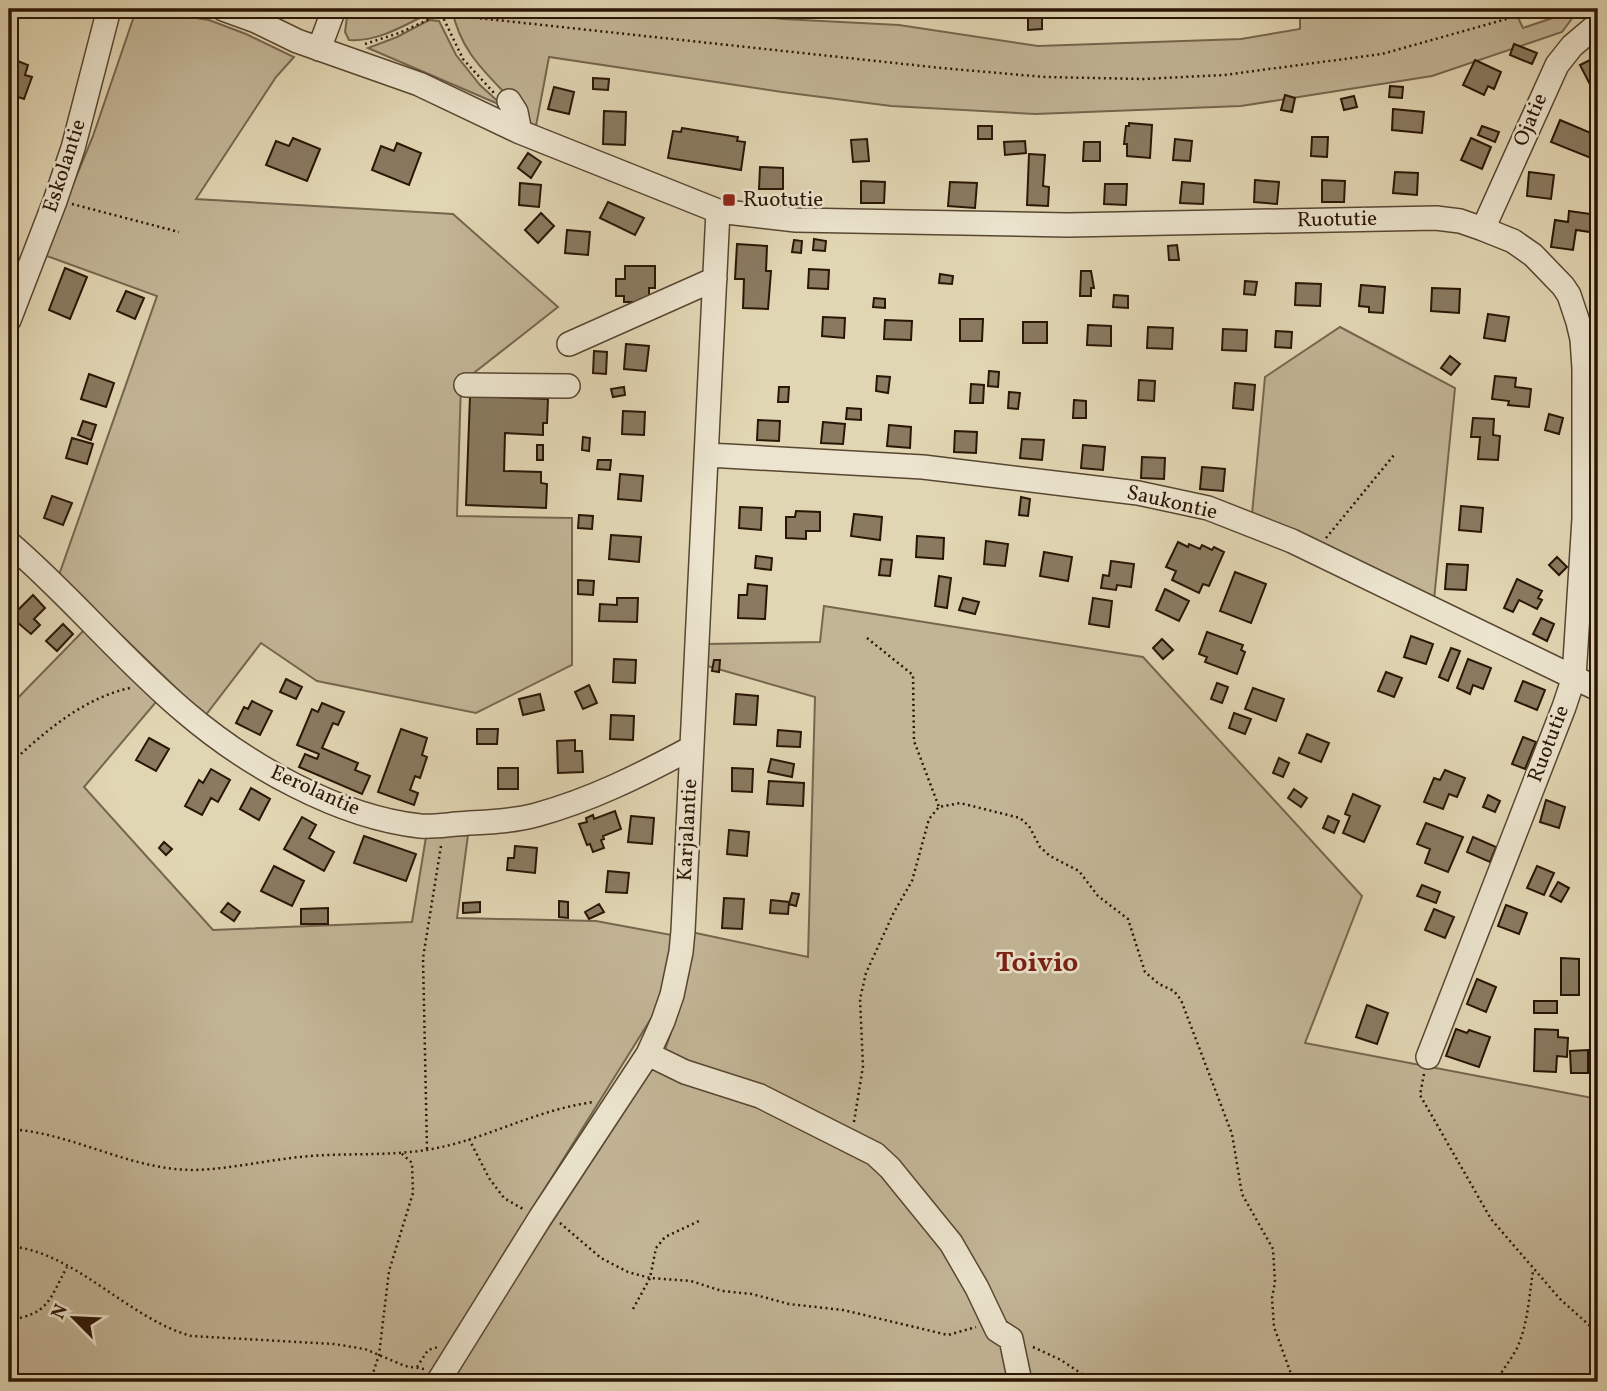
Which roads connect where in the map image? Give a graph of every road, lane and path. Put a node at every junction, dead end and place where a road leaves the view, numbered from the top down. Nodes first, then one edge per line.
1 (109, 9) edge
2 (223, 9) edge
3 (334, 9) edge
4 (439, 9) edge
5 (1542, 9) edge
6 (442, 14) junction
7 (1598, 24) edge
8 (364, 44) dead end
9 (320, 49) junction
10 (509, 101) joint
11 (520, 132) junction
12 (55, 201) junction
13 (718, 211) junction
14 (1483, 229) junction
15 (179, 232) dead end
16 (715, 279) junction
17 (9, 317) edge
18 (569, 344) dead end
19 (466, 385) dead end
20 (568, 386) dead end
21 (1591, 397) edge
22 (708, 455) junction
23 (1394, 455) dead end
24 (9, 543) edge
25 (1318, 554) junction
26 (867, 638) dead end
27 (1574, 677) junction
28 (154, 682) junction
29 (1598, 689) edge
30 (691, 748) junction
31 (9, 765) edge
32 (939, 807) junction
33 (444, 825) junction
34 (648, 1054) junction
35 (1428, 1057) joint
36 (617, 1100) junction
37 (9, 1129) edge
38 (469, 1139) junction
39 (851, 1143) junction
40 (427, 1150) junction
41 (400, 1152) junction
42 (543, 1214) junction
43 (699, 1221) dead end
44 (9, 1246) edge
45 (67, 1267) junction
46 (1533, 1269) junction
47 (650, 1278) junction
48 (633, 1309) dead end
49 (9, 1320) edge
50 (997, 1329) junction
51 (1598, 1333) edge
52 (1046, 1352) dead end
53 (379, 1355) junction
54 (441, 1377) edge
55 (370, 1382) edge
56 (1020, 1382) edge
57 (1094, 1382) edge
58 (1294, 1382) edge
59 (1496, 1382) edge

1 - 12 street, Eskolantie
2 - 9 street, Ruotutie
3 - 9 street
4 - 6 path
5 - 6 path
6 - 8 path
6 - 10 path
7 - 14 street, Ojatie
9 - 11 street, Ruotutie
10 - 11 street
11 - 13 street, Ruotutie
12 - 15 path
12 - 17 street, Eskolantie
13 - 14 street, Ruotutie
13 - 16 street, Karjalantie
14 - 21 street, Ruotutie
16 - 18 street
16 - 22 street, Karjalantie
19 - 20 street
21 - 27 street, Ruotutie
22 - 25 street, Saukontie
22 - 30 street, Karjalantie
23 - 25 path
24 - 28 street, Eerolantie
25 - 27 street, Saukontie
26 - 32 path
27 - 29 street, Saukontie
27 - 35 street, Ruotutie
28 - 31 path
28 - 33 street, Eerolantie
30 - 33 street, Eerolantie
30 - 34 street, Karjalantie
32 - 39 path
32 - 58 path
33 - 40 path
34 - 36 street, Karjalantie
34 - 39 street
35 - 46 path
36 - 38 path
36 - 42 street, Karjalantie
37 - 41 path
38 - 40 path
38 - 42 path
39 - 50 street
40 - 41 path
41 - 53 path
42 - 47 path
42 - 54 street, Karjalantie
43 - 47 path
44 - 45 path
45 - 49 path
45 - 53 path
46 - 51 path
46 - 59 path
47 - 48 path
47 - 50 path
50 - 56 street
52 - 57 path
53 - 54 path
53 - 55 path

